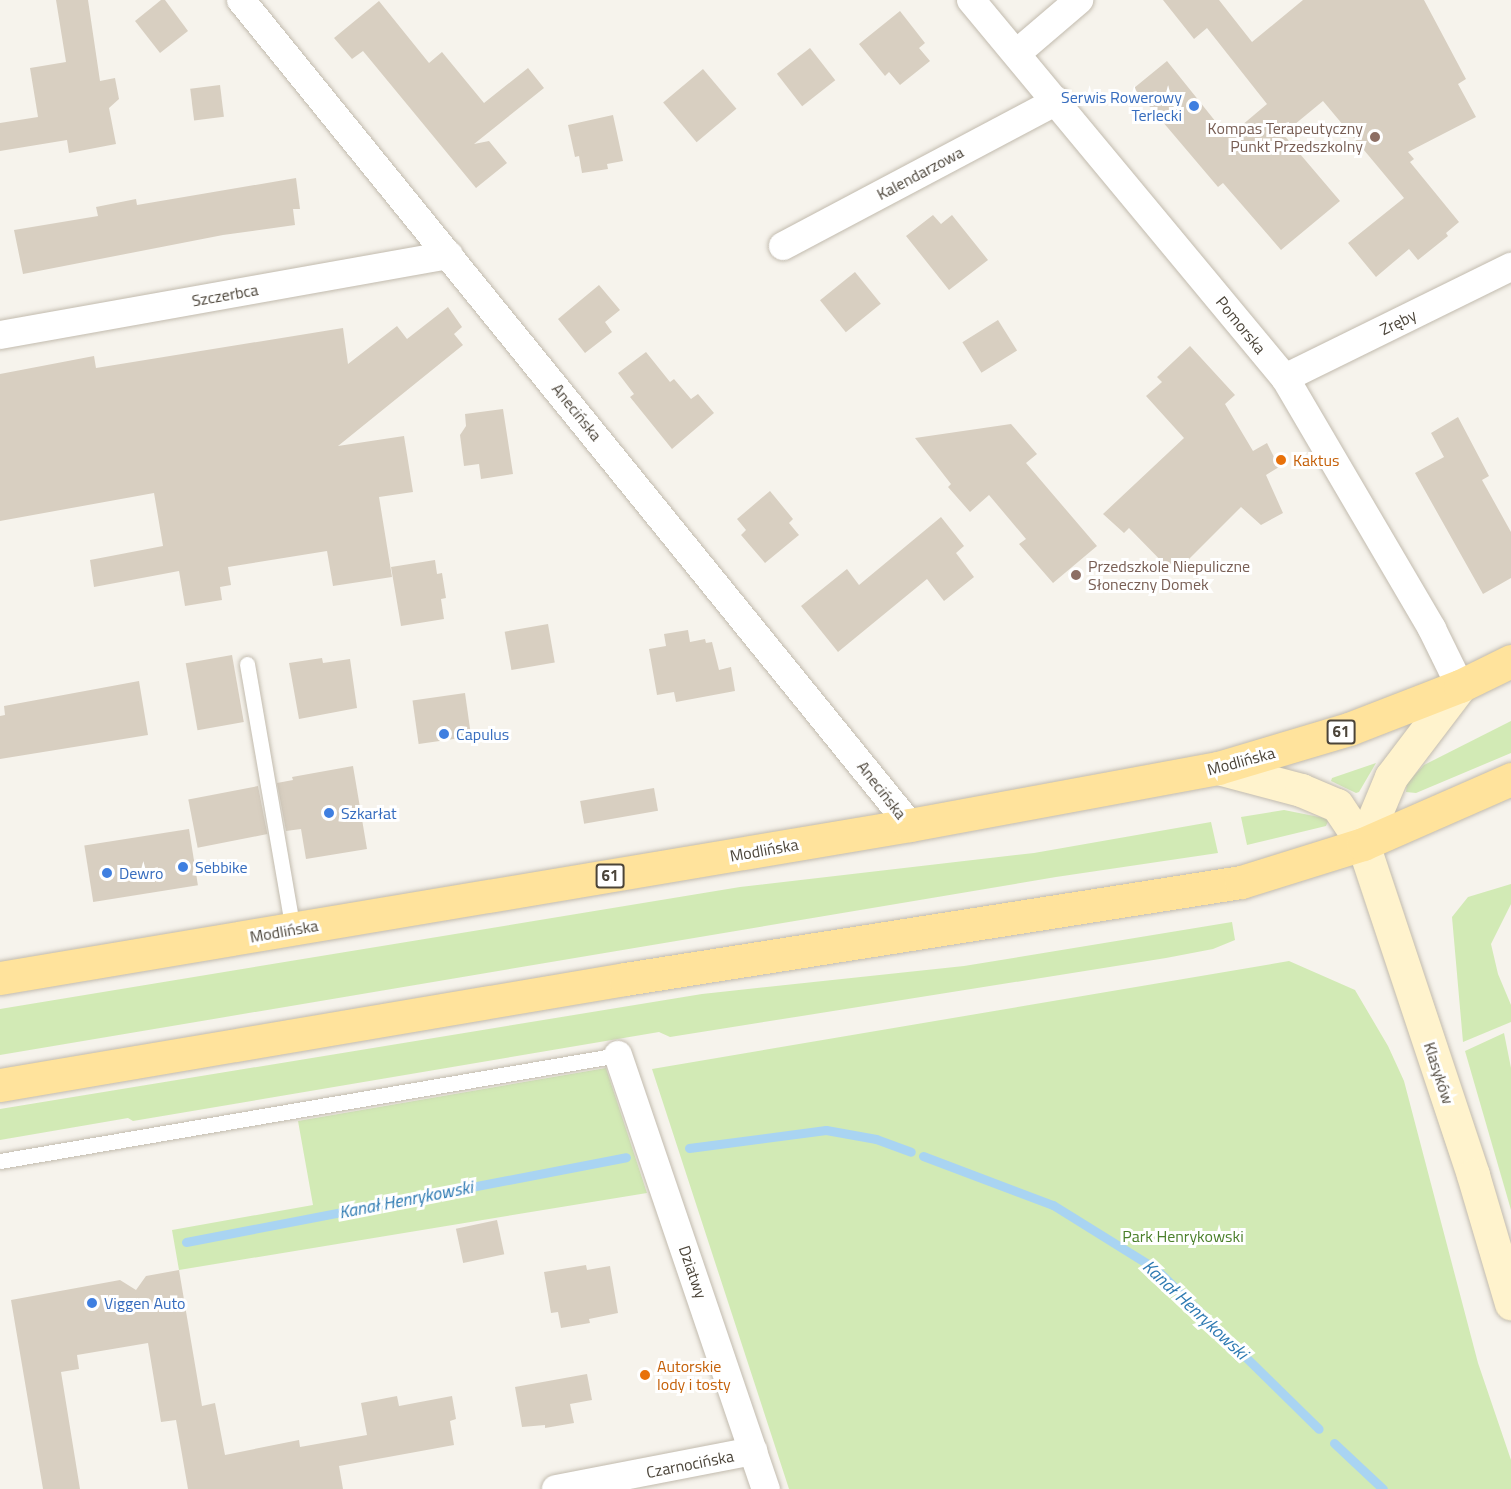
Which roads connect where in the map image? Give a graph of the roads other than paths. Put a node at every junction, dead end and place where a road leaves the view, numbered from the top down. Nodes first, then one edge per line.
1 (241, 0) edge
2 (971, 0) edge
3 (1079, 0) edge
4 (1017, 53) junction
5 (1057, 101) junction
6 (783, 246) dead end
7 (449, 255) junction
8 (1511, 267) edge
9 (0, 335) edge
10 (1285, 378) junction
11 (1511, 661) edge
12 (247, 664) dead end
13 (1460, 686) junction
14 (1218, 768) junction
15 (1511, 779) edge
16 (910, 825) junction
17 (1363, 844) junction
18 (293, 929) junction
19 (0, 978) edge
20 (618, 1055) joint
21 (0, 1085) edge
22 (0, 1161) edge
23 (1511, 1303) edge
24 (753, 1451) junction
25 (556, 1489) edge
26 (766, 1489) edge

1 - 7 street, Anecińska
2 - 4 street, Pomorska
3 - 4 street
4 - 5 street, Pomorska
5 - 6 street, Kalendarzowa
5 - 10 street, Pomorska
7 - 9 street, Szczerbca
7 - 16 street, Anecińska
8 - 10 street, Zręby
10 - 13 street, Pomorska
11 - 13 main road, Modlińska / 61
12 - 18 lane
13 - 14 main road, Modlińska / 61
13 - 17 street
14 - 16 main road, Modlińska / 61
14 - 17 street, Klasyków
15 - 17 main road
16 - 18 main road, Modlińska / 61
17 - 21 main road
17 - 23 street, Klasyków
18 - 19 main road, Modlińska / 61
20 - 22 lane
20 - 24 street, Dziatwy
24 - 25 street, Czarnocińska
24 - 26 street, Dziatwy

